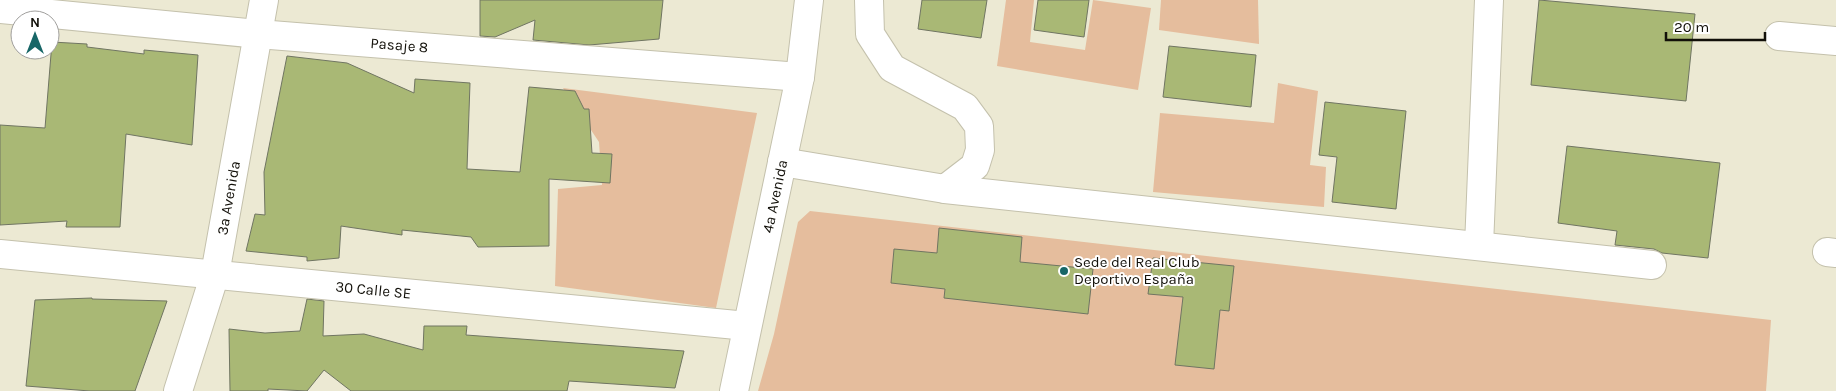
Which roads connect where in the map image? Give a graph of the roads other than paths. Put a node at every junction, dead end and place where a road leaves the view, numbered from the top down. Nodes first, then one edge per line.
1 (264, 0) edge
2 (809, 0) edge
3 (869, 0) edge
4 (1489, 0) edge
5 (0, 9) edge
6 (258, 34) junction
7 (1779, 36) dead end
8 (1836, 41) edge
9 (800, 77) junction
10 (782, 162) junction
11 (945, 189) junction
12 (1479, 246) junction
13 (0, 254) edge
14 (1652, 266) dead end
15 (215, 274) junction
16 (747, 326) junction
17 (178, 391) edge
18 (734, 391) edge

1 - 6 street, 3a Avenida
2 - 9 street, 4a Avenida
3 - 11 street
4 - 12 street
5 - 6 street, Pasaje 8
6 - 9 street, Pasaje 8
6 - 15 street, 3a Avenida
7 - 8 street
9 - 10 street, 4a Avenida
10 - 11 street
10 - 16 street, 4a Avenida
11 - 12 street
12 - 14 street
13 - 15 street, 30 Calle SE
15 - 16 street, 30 Calle SE
15 - 17 street, 3a Avenida
16 - 18 street, 4a Avenida

